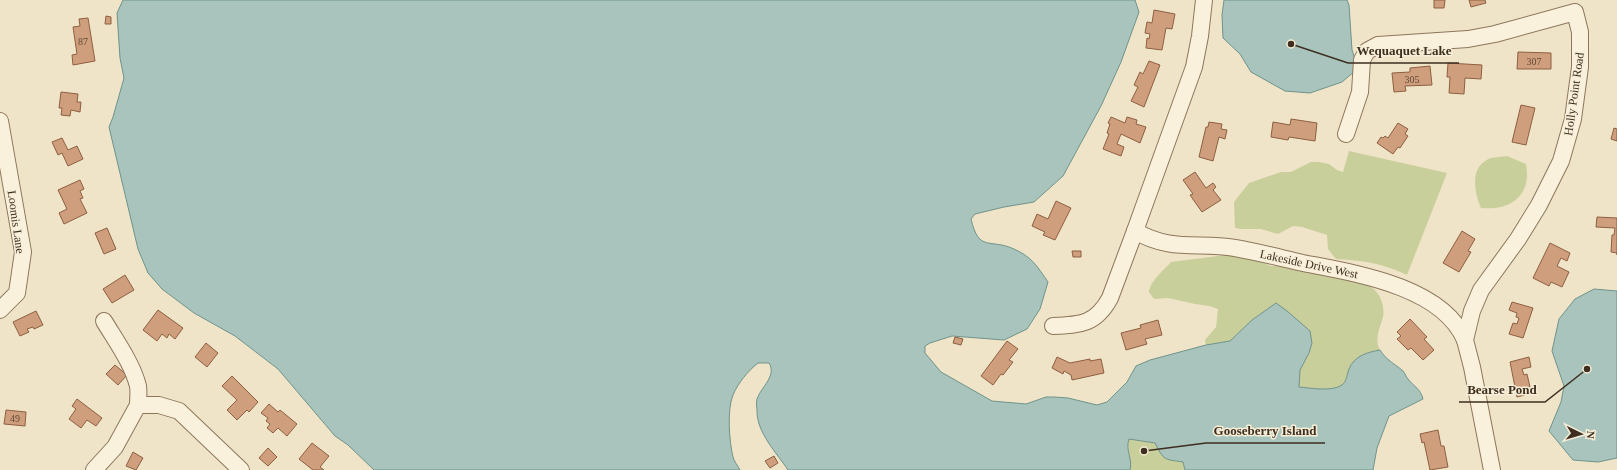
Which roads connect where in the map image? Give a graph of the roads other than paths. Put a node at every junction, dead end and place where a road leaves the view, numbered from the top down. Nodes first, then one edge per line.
1 (1204, 0) edge
2 (0, 121) edge
3 (1346, 134) dead end
4 (1135, 231) junction
5 (0, 310) edge
6 (104, 321) dead end
7 (1053, 326) dead end
8 (1465, 340) junction
9 (138, 405) junction
10 (94, 470) edge
11 (241, 470) edge
12 (1492, 470) edge

1 - 4 street
2 - 5 street, Loomis Lane
3 - 8 street, Holly Point Road
4 - 7 street
4 - 8 street, Lakeside Drive West
6 - 9 street
8 - 12 street, Holly Point Road
9 - 10 street
9 - 11 street

